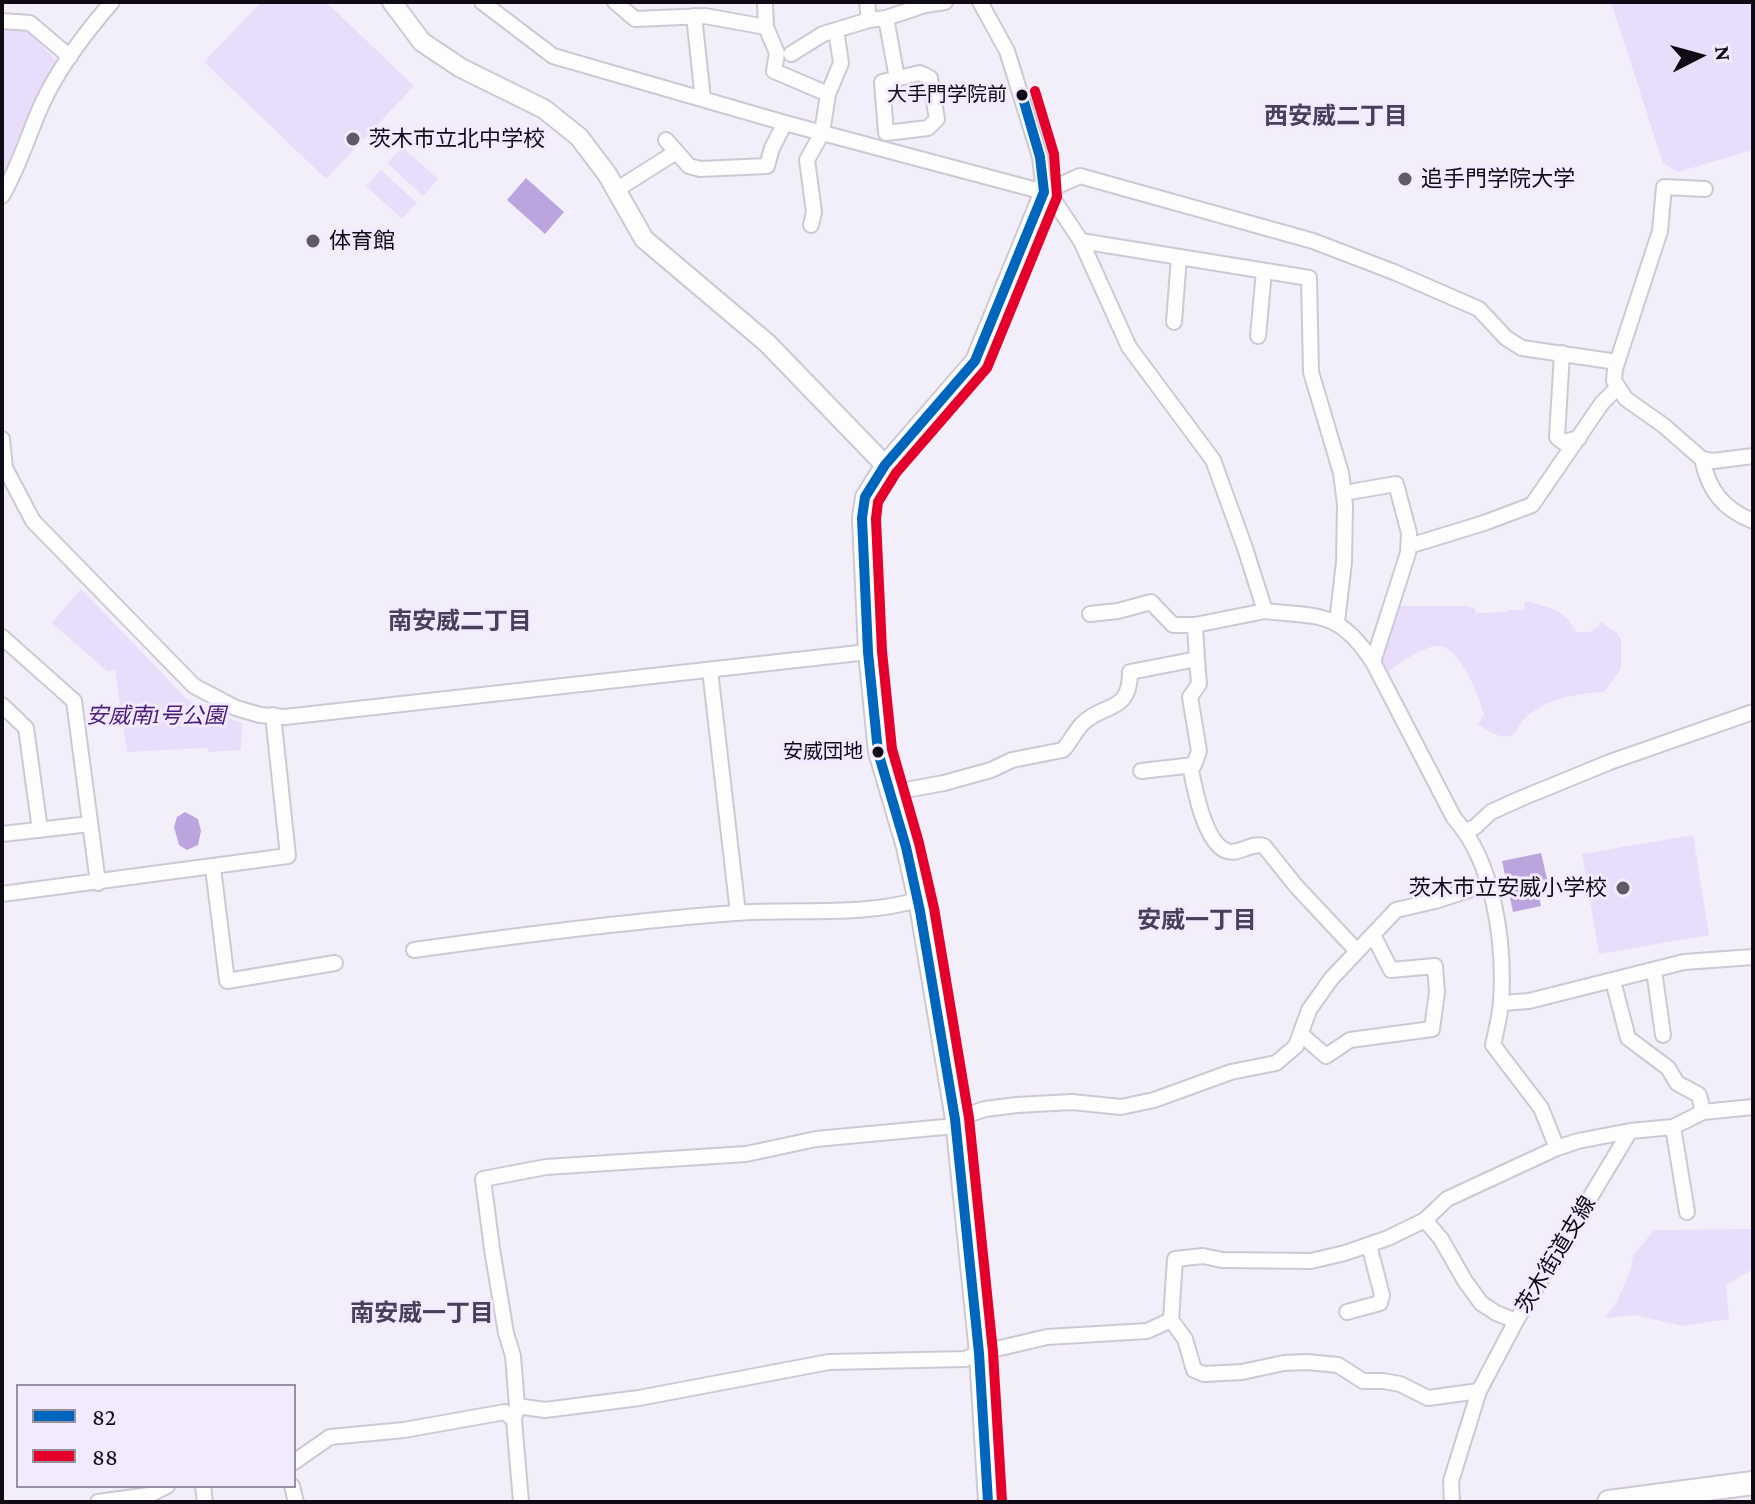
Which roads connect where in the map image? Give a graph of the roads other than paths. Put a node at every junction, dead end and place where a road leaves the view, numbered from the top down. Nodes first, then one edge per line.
1 (89, 2) edge
2 (112, 2) edge
3 (392, 2) edge
4 (482, 2) edge
5 (615, 2) edge
6 (765, 2) edge
7 (867, 2) edge
8 (945, 2) edge
9 (980, 2) edge
10 (692, 12) edge
11 (99, 16) junction
12 (886, 18) junction
13 (869, 20) junction
14 (2, 21) edge
15 (766, 27) junction
16 (836, 30) junction
17 (791, 54) dead end
18 (70, 57) junction
19 (897, 78) junction
20 (828, 94) junction
21 (703, 99) junction
22 (785, 123) junction
23 (822, 133) junction
24 (1705, 189) dead end
25 (616, 190) junction
26 (1044, 192) junction
27 (2, 196) edge
28 (811, 225) dead end
29 (1081, 241) junction
30 (1179, 257) junction
31 (1264, 271) junction
32 (1174, 322) dead end
33 (1258, 336) dead end
34 (1562, 353) junction
35 (1617, 362) junction
36 (1617, 388) junction
37 (1579, 438) junction
38 (2, 439) edge
39 (1753, 456) edge
40 (1702, 459) junction
41 (885, 465) junction
42 (1344, 493) junction
43 (1753, 521) edge
44 (1409, 546) junction
45 (1265, 611) junction
46 (1090, 614) dead end
47 (1337, 622) junction
48 (1195, 625) junction
49 (2, 637) edge
50 (868, 652) junction
51 (1197, 659) junction
52 (1373, 662) junction
53 (710, 670) junction
54 (2, 705) edge
55 (1753, 712) edge
56 (273, 715) junction
57 (1190, 765) junction
58 (1141, 771) dead end
59 (889, 793) junction
60 (90, 824) junction
61 (40, 830) junction
62 (1466, 831) junction
63 (2, 834) edge
64 (213, 868) junction
65 (98, 883) junction
66 (1488, 884) junction
67 (2, 894) edge
68 (917, 900) junction
69 (738, 913) junction
70 (1373, 935) junction
71 (414, 950) dead end
72 (1356, 950) junction
73 (1753, 957) edge
74 (335, 963) dead end
75 (1654, 970) junction
76 (1613, 981) junction
77 (1501, 1003) junction
78 (1302, 1035) junction
79 (1663, 1035) dead end
80 (1753, 1107) edge
81 (1703, 1112) junction
82 (955, 1123) junction
83 (1673, 1127) junction
84 (1630, 1131) junction
85 (1557, 1148) junction
86 (1687, 1212) dead end
87 (1425, 1220) junction
88 (1369, 1245) junction
89 (1347, 1312) dead end
90 (1171, 1320) junction
91 (1516, 1321) junction
92 (979, 1353) junction
93 (1479, 1391) junction
94 (515, 1413) junction
95 (296, 1461) edge
96 (1753, 1483) edge
97 (164, 1492) edge
98 (98, 1502) edge
99 (521, 1502) edge
100 (988, 1502) edge
101 (1452, 1502) edge
102 (1609, 1502) edge

1 - 11 street
2 - 11 street
3 - 25 street
4 - 21 street
5 - 10 street
6 - 15 street
7 - 13 street
8 - 12 street
9 - 26 street
10 - 15 street
10 - 21 street
11 - 18 street
12 - 13 street
12 - 19 street
13 - 16 street
14 - 18 street
15 - 20 street
16 - 17 street
16 - 20 street
18 - 27 street
19 - 19 street
20 - 23 street
21 - 22 street
22 - 23 street
22 - 25 street
23 - 26 street
23 - 28 street
24 - 35 street
25 - 41 street
26 - 29 street
26 - 34 street
26 - 41 street
29 - 30 street
29 - 45 street
30 - 31 street
30 - 32 street
31 - 33 street
31 - 42 street
34 - 35 street
34 - 37 street
35 - 36 street
36 - 37 street
36 - 40 street
37 - 44 street
38 - 56 street
39 - 40 street
40 - 43 street
41 - 50 street
42 - 44 street
42 - 47 street
44 - 52 street
45 - 47 street
45 - 48 street
46 - 48 street
47 - 52 street
48 - 51 street
49 - 60 street
50 - 53 street
50 - 59 street
51 - 57 street
51 - 59 street
52 - 62 street
53 - 56 street
53 - 69 street
54 - 61 street
55 - 62 street
56 - 64 street
57 - 58 street
57 - 72 street
59 - 68 street
60 - 61 street
60 - 65 street
61 - 63 street
62 - 66 street
64 - 65 street
64 - 74 street
65 - 67 street
66 - 70 street
66 - 77 street
68 - 69 street
68 - 82 street
69 - 71 street
70 - 72 street
70 - 78 street
72 - 78 street
73 - 75 street
75 - 76 street
75 - 79 street
76 - 77 street
76 - 81 street
77 - 85 street
78 - 82 street
80 - 81 street
81 - 83 street
82 - 92 street
82 - 94 street
83 - 84 street
83 - 86 street
84 - 85 street
84 - 91 street, 茨木街道支線
85 - 87 street
87 - 88 street
87 - 91 street
88 - 89 street
88 - 90 street
90 - 92 street
90 - 93 street
91 - 93 street, 茨木街道支線
92 - 94 street
92 - 100 street
93 - 101 street, 茨木街道支線
94 - 95 street
94 - 99 street
96 - 102 main road
97 - 98 street

